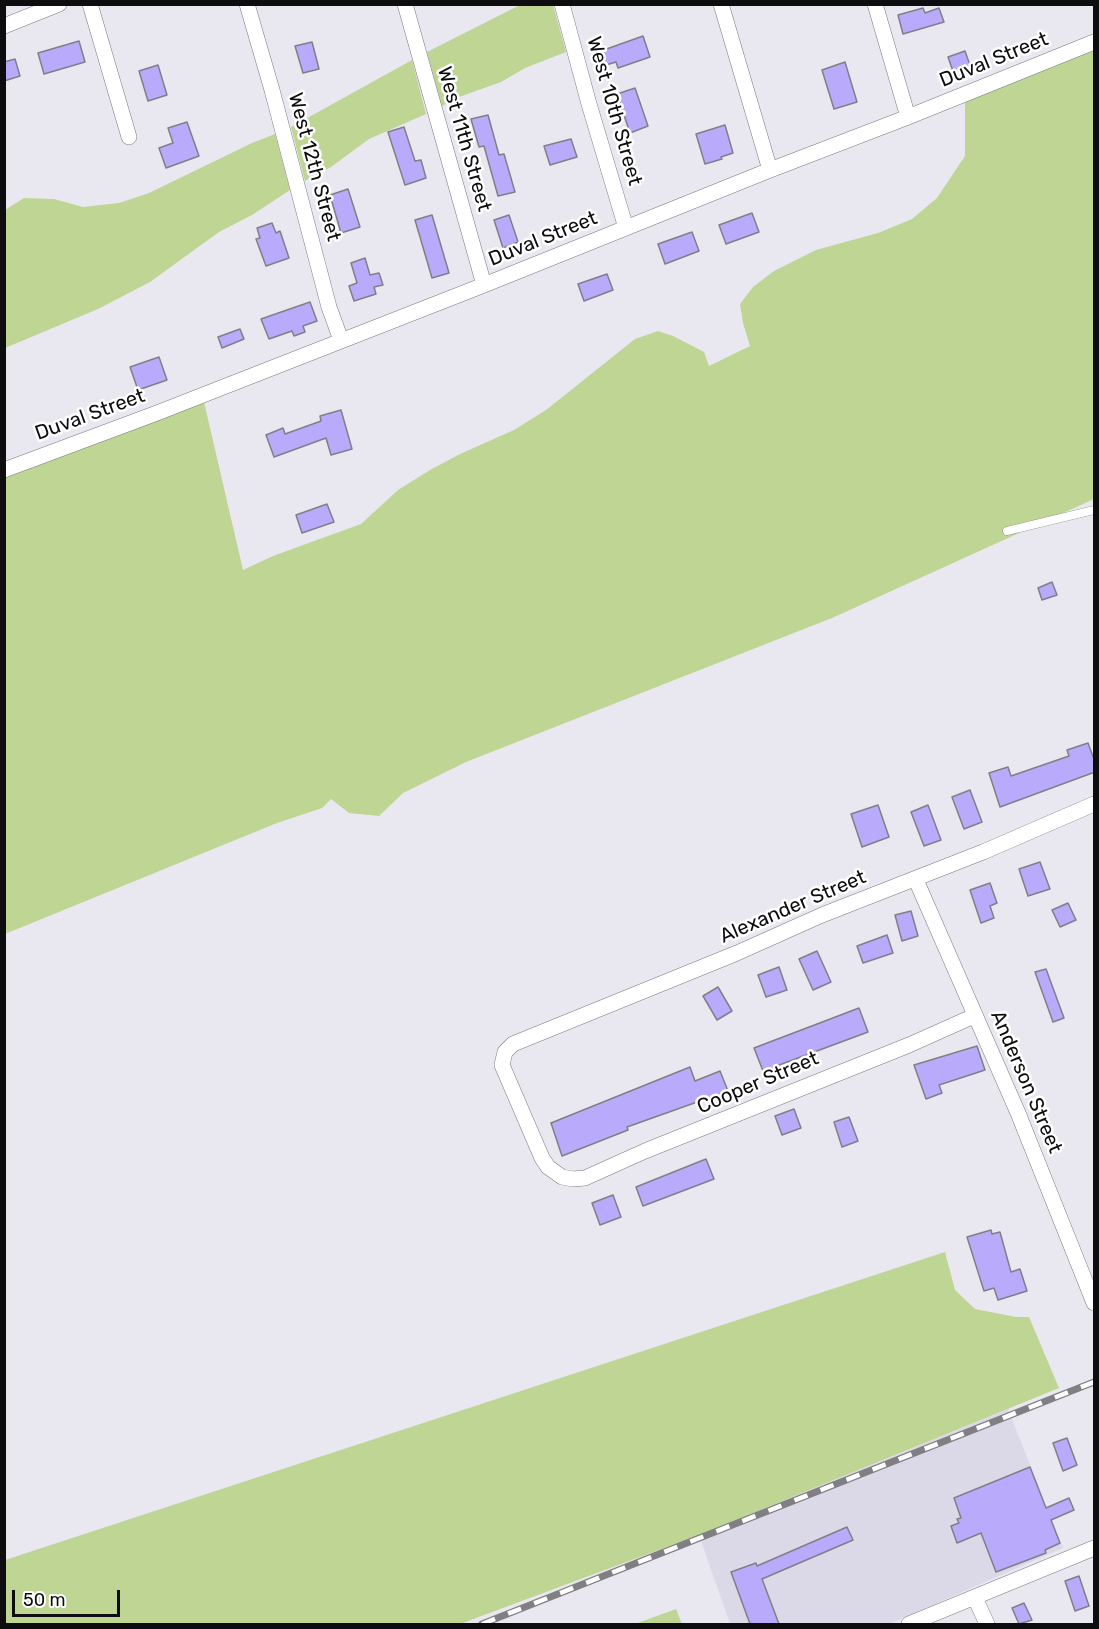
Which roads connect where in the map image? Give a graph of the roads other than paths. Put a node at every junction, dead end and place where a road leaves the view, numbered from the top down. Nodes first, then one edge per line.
1 (59, 4) edge
2 (90, 4) edge
3 (247, 4) edge
4 (405, 4) edge
5 (562, 4) edge
6 (721, 4) edge
7 (875, 4) edge
8 (4, 26) edge
9 (1095, 42) edge
10 (908, 117) junction
11 (129, 137) dead end
12 (770, 170) junction
13 (626, 228) junction
14 (484, 285) junction
15 (341, 340) junction
16 (4, 470) edge
17 (1095, 510) edge
18 (1007, 531) dead end
19 (1095, 804) edge
20 (916, 880) junction
21 (974, 1016) junction
22 (557, 1174) joint
23 (1095, 1303) edge
24 (1095, 1548) edge
25 (975, 1598) junction
26 (909, 1624) edge
27 (987, 1624) edge

1 - 8 street
2 - 11 street
3 - 15 street, West 12th Street
4 - 14 street, West 11th Street
5 - 13 street, West 10th Street
6 - 12 street
7 - 10 street
9 - 10 street, Duval Street
10 - 12 street, Duval Street
12 - 13 street, Duval Street
13 - 14 street, Duval Street
14 - 15 street, Duval Street
15 - 16 street, Duval Street
17 - 18 lane
19 - 20 street, Alexander Street
20 - 21 street, Anderson Street
20 - 22 street, Alexander Street
21 - 22 street, Cooper Street
21 - 23 street, Anderson Street
24 - 25 street
25 - 26 street
25 - 27 street

